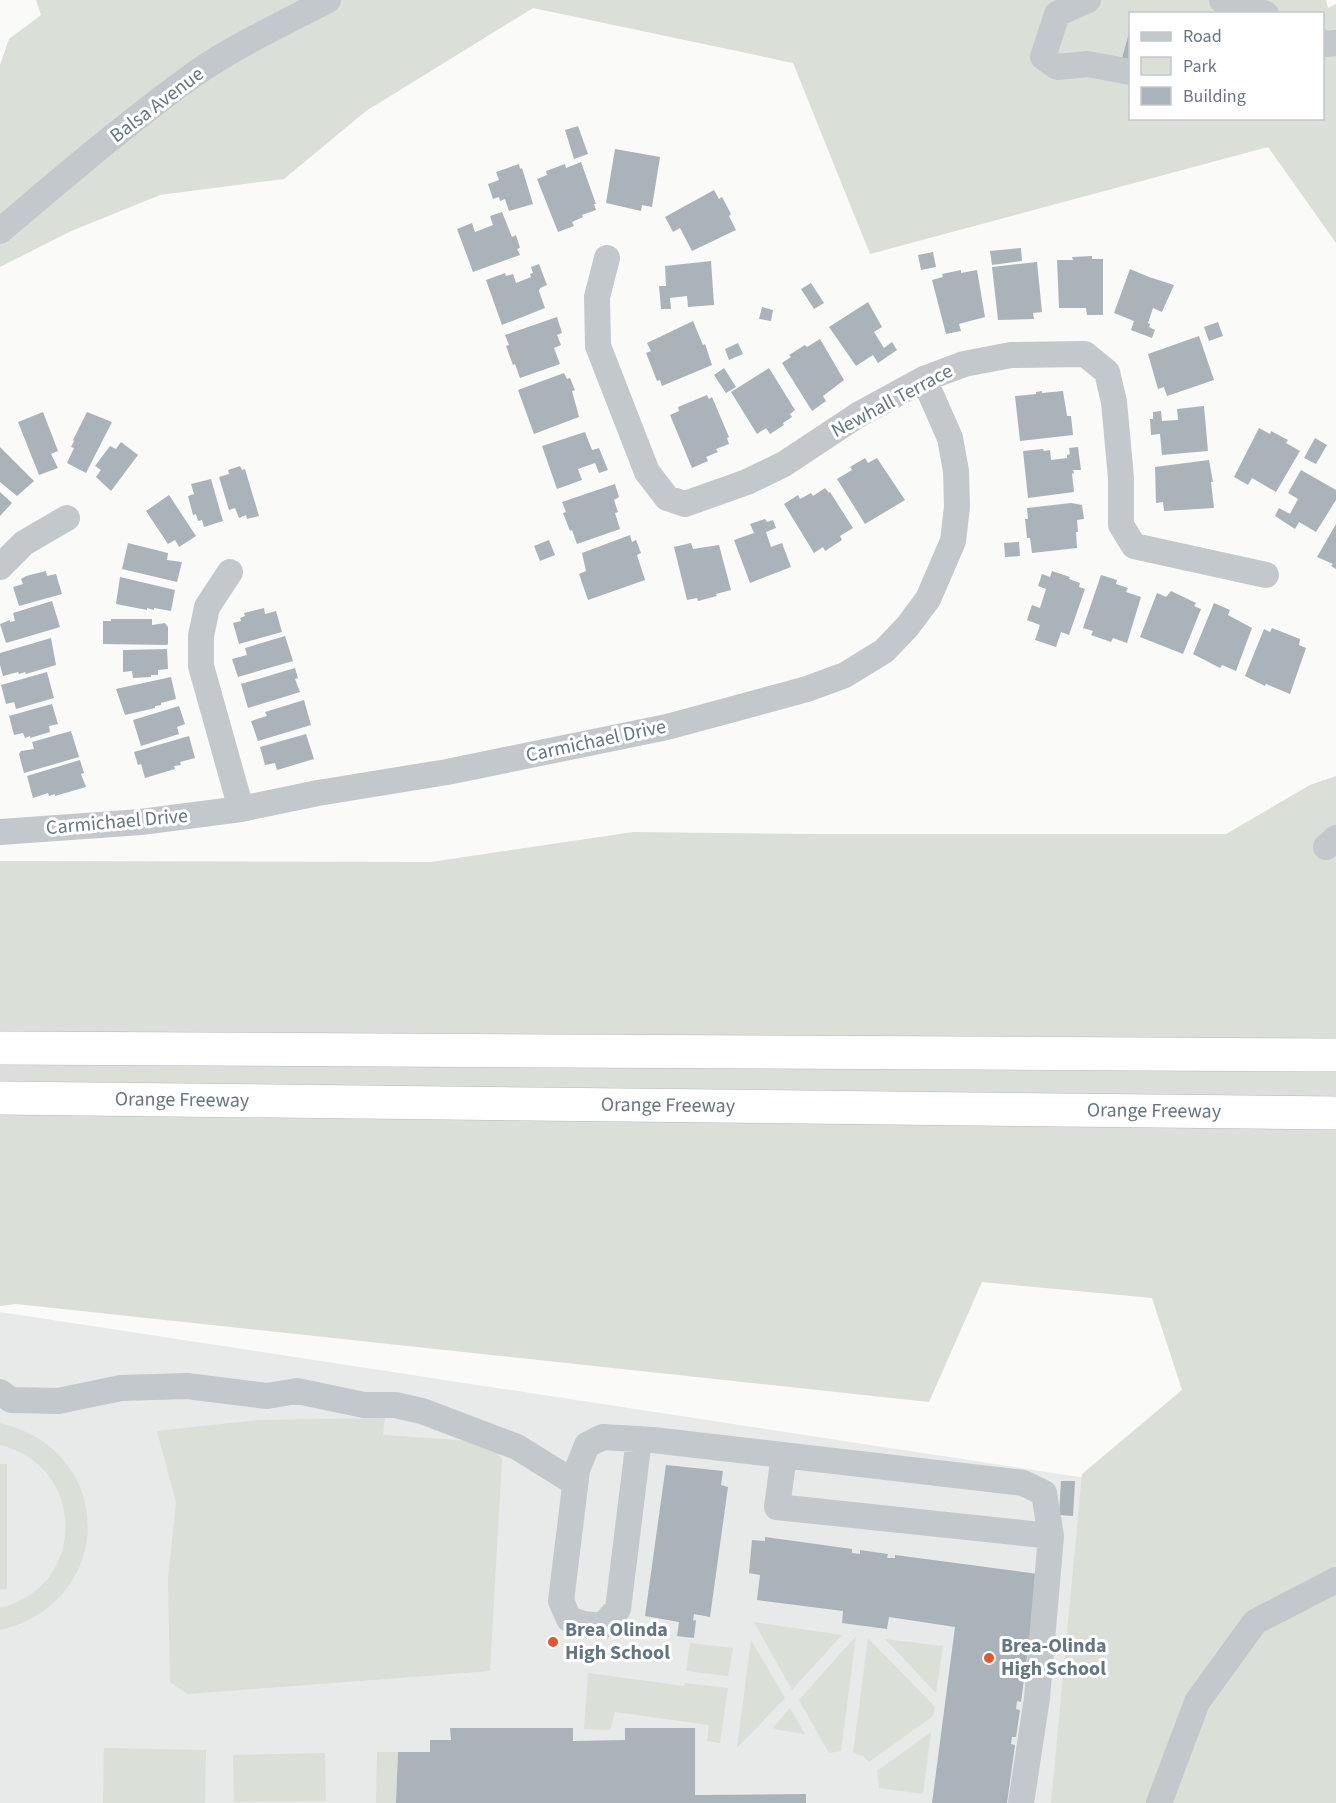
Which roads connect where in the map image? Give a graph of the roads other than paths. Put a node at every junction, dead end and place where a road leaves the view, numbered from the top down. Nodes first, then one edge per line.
1 (328, 0) edge
2 (1088, 0) edge
3 (1222, 0) edge
4 (1261, 12) edge
5 (1129, 72) edge
6 (0, 231) edge
7 (607, 258) dead end
8 (924, 380) junction
9 (67, 518) dead end
10 (0, 567) edge
11 (230, 572) dead end
12 (1266, 575) dead end
13 (241, 809) junction
14 (0, 827) edge
15 (0, 832) edge
16 (0, 1048) edge
17 (1336, 1055) edge
18 (4, 1098) edge
19 (1336, 1113) edge
20 (0, 1392) edge
21 (639, 1439) junction
22 (784, 1455) junction
23 (575, 1483) junction
24 (1051, 1536) junction
25 (1336, 1580) edge
26 (1021, 1803) edge
27 (1159, 1803) edge

1 - 6 street, Balsa Avenue
2 - 5 street
3 - 4 street
7 - 8 street, Newhall Terrace
8 - 12 street, Newhall Terrace
8 - 13 street, Carmichael Drive
9 - 10 street
11 - 13 street
13 - 15 street, Carmichael Drive
14 - 15 street
16 - 17 highway
18 - 19 highway, Orange Freeway
20 - 23 street
21 - 22 street
21 - 23 street
21 - 23 street
22 - 24 street
22 - 24 street
24 - 26 street
25 - 27 street

